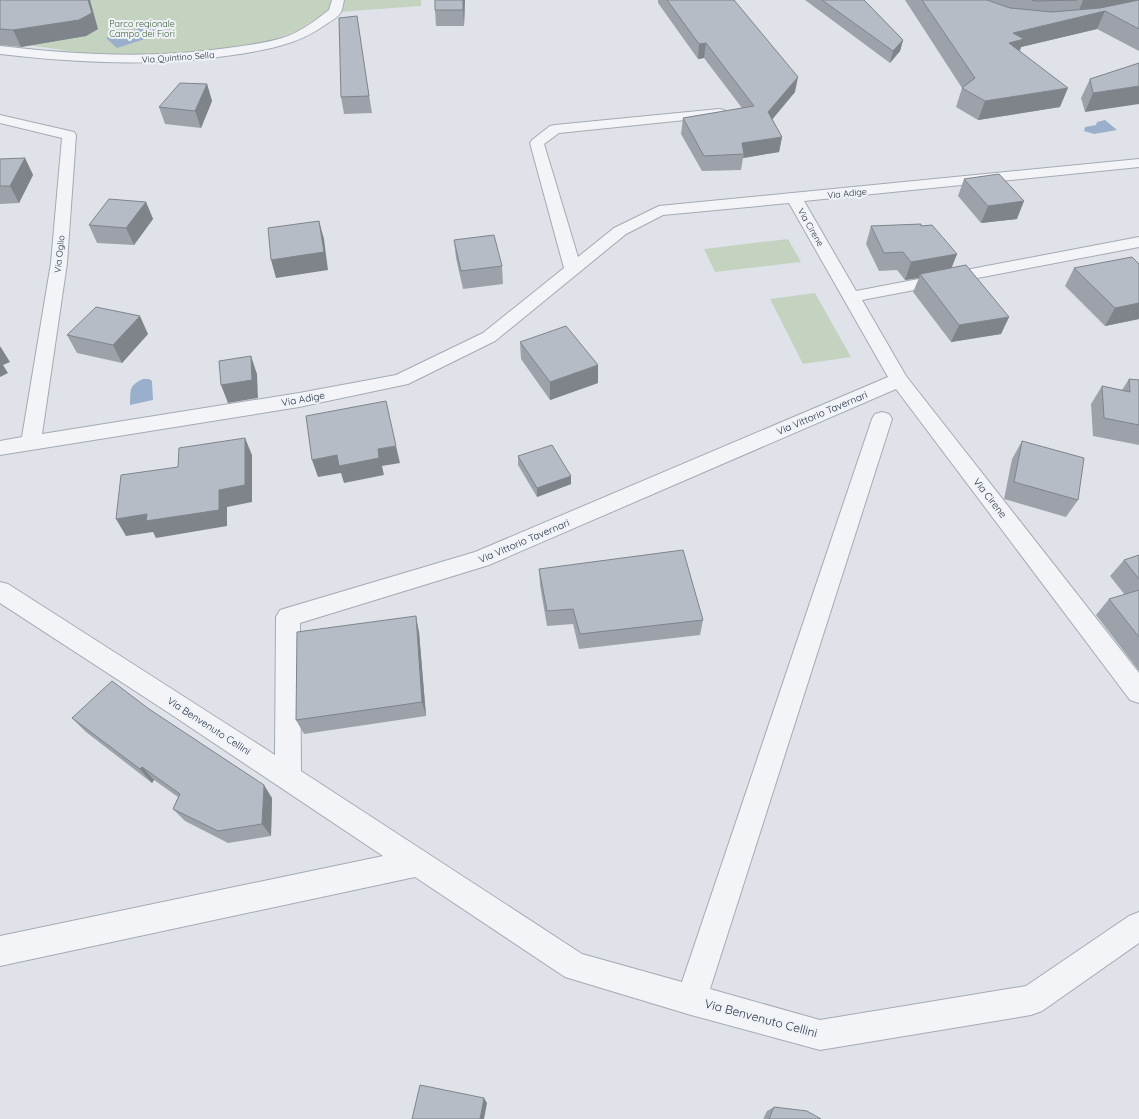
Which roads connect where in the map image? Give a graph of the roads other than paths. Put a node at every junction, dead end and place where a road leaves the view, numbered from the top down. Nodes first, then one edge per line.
1 (338, 0) edge
2 (0, 50) edge
3 (719, 113) edge
4 (0, 119) edge
5 (1139, 163) edge
6 (795, 199) junction
7 (1139, 242) edge
8 (573, 269) junction
9 (851, 297) junction
10 (899, 380) junction
11 (882, 419) dead end
12 (31, 443) junction
13 (0, 448) edge
14 (0, 591) edge
15 (1139, 692) edge
16 (288, 777) junction
17 (417, 863) junction
18 (1139, 926) edge
19 (0, 951) edge
20 (691, 1000) junction

1 - 2 street, Via Quintino Sella
3 - 8 street
4 - 12 street, Via Oglio
5 - 6 street, Via Adige
6 - 8 street, Via Adige
6 - 9 street, Via Cirene
7 - 9 street
8 - 12 street, Via Adige
9 - 10 street, Via Cirene
10 - 15 street, Via Cirene
10 - 16 street, Via Vittorio Tavernari
11 - 20 street
12 - 13 street, Via Adige
14 - 16 street, Via Benvenuto Cellini
16 - 17 street, Via Benvenuto Cellini
17 - 19 street
17 - 20 street, Via Benvenuto Cellini
18 - 20 street, Via Benvenuto Cellini

